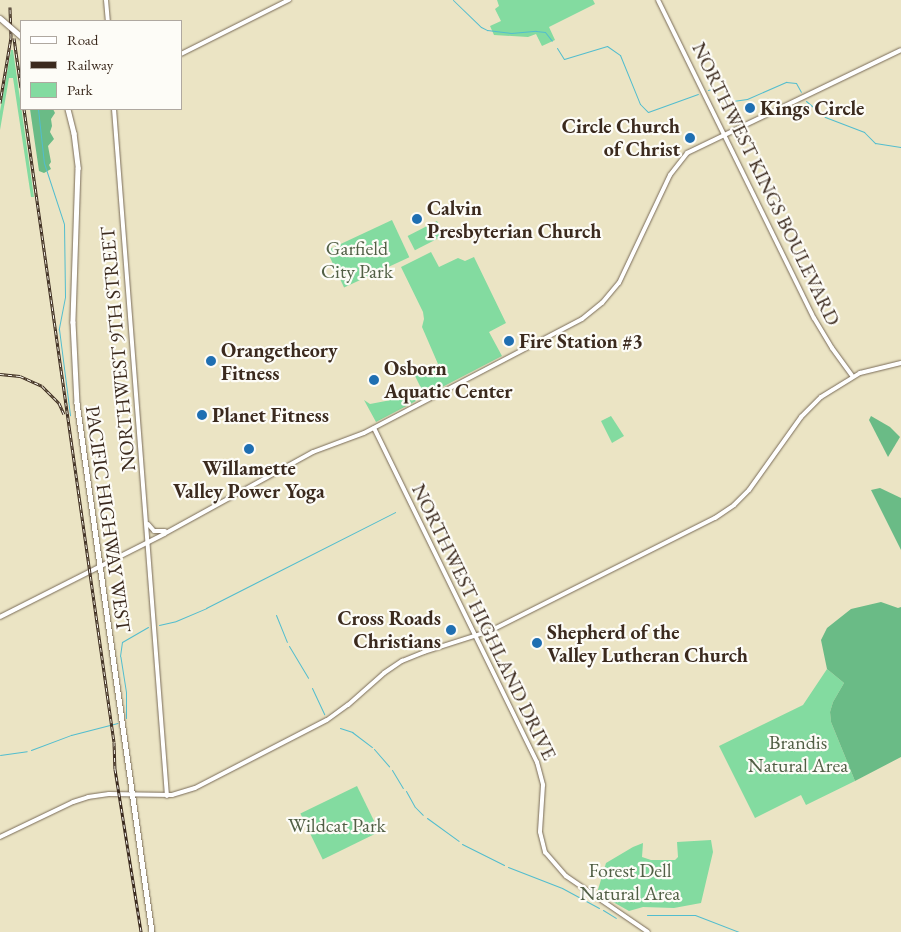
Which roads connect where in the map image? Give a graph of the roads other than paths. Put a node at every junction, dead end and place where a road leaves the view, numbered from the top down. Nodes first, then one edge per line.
1 (106, 0) edge
2 (289, 0) edge
3 (658, 0) edge
4 (0, 18) edge
5 (108, 20) edge
6 (20, 35) edge
7 (901, 50) edge
8 (182, 54) edge
9 (68, 110) edge
10 (114, 110) edge
11 (724, 134) junction
12 (901, 363) edge
13 (852, 376) junction
14 (374, 428) junction
15 (147, 523) junction
16 (175, 528) junction
17 (148, 542) junction
18 (99, 566) junction
19 (0, 617) edge
20 (476, 636) junction
21 (132, 795) junction
22 (167, 796) junction
23 (0, 837) edge
24 (152, 932) edge
25 (648, 932) edge

1 - 5 main road
2 - 8 main road
3 - 11 main road, NORTHWEST KINGS BOULEVARD
4 - 6 highway, bridge
7 - 11 main road
9 - 18 highway, PACIFIC HIGHWAY WEST
10 - 15 main road, NORTHWEST 9TH STREET
11 - 13 main road, NORTHWEST KINGS BOULEVARD
11 - 14 main road
12 - 13 main road
13 - 20 main road
14 - 16 main road
14 - 20 main road, NORTHWEST HIGHLAND DRIVE
15 - 16 main road
15 - 17 main road, NORTHWEST 9TH STREET
16 - 17 main road
17 - 18 main road
17 - 22 main road, NORTHWEST 9TH STREET
18 - 19 main road
18 - 21 highway, PACIFIC HIGHWAY WEST
20 - 22 main road
20 - 25 main road, NORTHWEST HIGHLAND DRIVE
21 - 22 main road
21 - 23 main road
21 - 24 highway, PACIFIC HIGHWAY WEST

